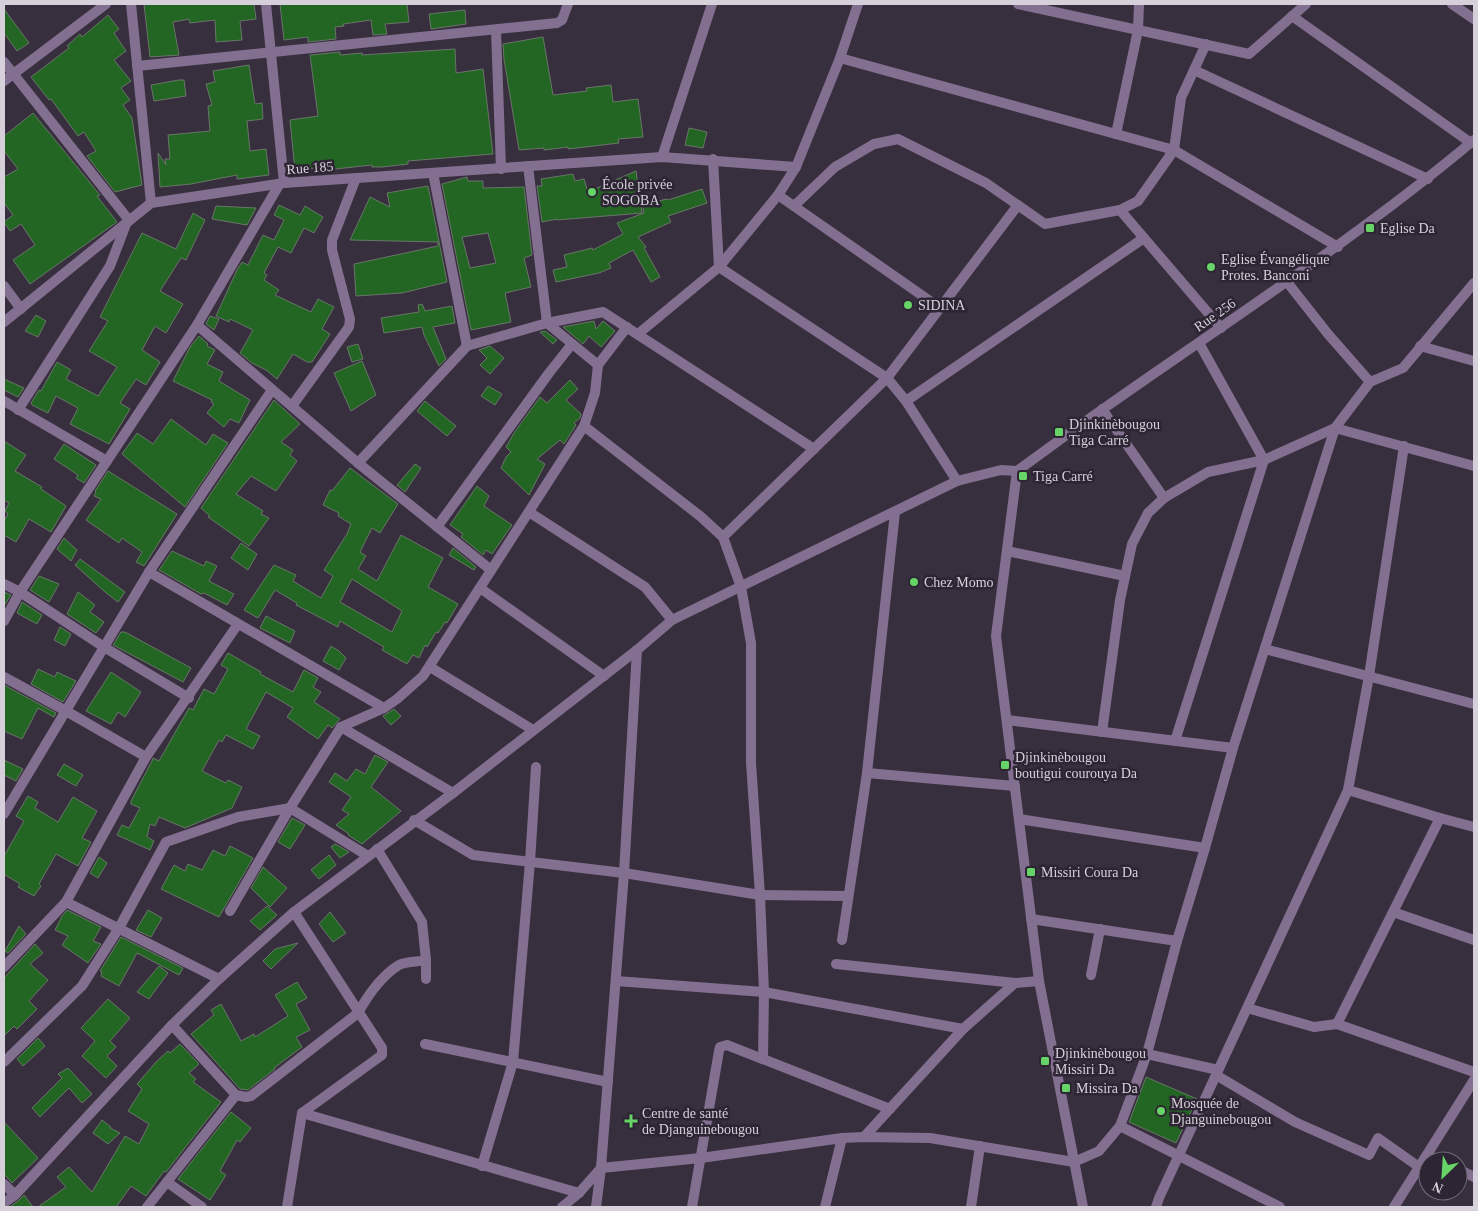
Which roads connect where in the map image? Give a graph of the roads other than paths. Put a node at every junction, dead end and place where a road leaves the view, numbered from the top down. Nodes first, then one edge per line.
1 (106, 4) edge
2 (131, 4) edge
3 (266, 4) edge
4 (568, 4) edge
5 (712, 4) edge
6 (858, 4) edge
7 (1018, 4) edge
8 (1139, 4) edge
9 (1306, 4) edge
10 (1452, 4) edge
11 (1292, 16) junction
12 (1474, 19) edge
13 (496, 30) junction
14 (1138, 30) junction
15 (1206, 44) junction
16 (271, 52) junction
17 (840, 58) junction
18 (4, 62) edge
19 (137, 66) junction
20 (1194, 70) junction
21 (13, 74) junction
22 (4, 81) edge
23 (1116, 134) junction
24 (1473, 142) edge
25 (1174, 150) junction
26 (662, 157) junction
27 (713, 159) junction
28 (528, 166) junction
29 (796, 167) junction
30 (501, 168) junction
31 (433, 174) junction
32 (356, 178) junction
33 (1428, 179) junction
34 (282, 184) junction
35 (778, 195) junction
36 (150, 202) junction
37 (1018, 205) junction
38 (794, 206) junction
39 (1120, 210) junction
40 (128, 219) junction
41 (1144, 238) junction
42 (1338, 246) junction
43 (719, 267) junction
44 (1287, 282) junction
45 (1474, 283) edge
46 (4, 286) edge
47 (940, 308) junction
48 (21, 309) junction
49 (4, 322) edge
50 (547, 322) junction
51 (197, 326) junction
52 (627, 327) junction
53 (1221, 328) junction
54 (638, 334) junction
55 (1199, 343) junction
56 (572, 344) junction
57 (467, 346) junction
58 (1420, 346) junction
59 (1474, 361) edge
60 (598, 365) junction
61 (887, 378) junction
62 (1370, 382) junction
63 (272, 390) junction
64 (4, 401) edge
65 (906, 401) junction
66 (292, 406) junction
67 (1102, 409) junction
68 (18, 410) junction
69 (584, 426) junction
70 (1335, 428) junction
71 (1404, 446) junction
72 (814, 450) junction
73 (1264, 460) junction
74 (107, 461) junction
75 (358, 463) junction
76 (1474, 466) edge
77 (1017, 472) junction
78 (957, 481) junction
79 (1164, 498) junction
80 (528, 512) junction
81 (895, 512) junction
82 (437, 527) junction
83 (723, 537) junction
84 (1007, 551) junction
85 (491, 570) junction
86 (149, 572) junction
87 (1125, 576) junction
88 (4, 584) edge
89 (741, 587) junction
90 (480, 588) junction
91 (20, 592) junction
92 (672, 620) junction
93 (4, 621) edge
94 (238, 624) junction
95 (104, 647) junction
96 (1265, 649) junction
97 (637, 650) junction
98 (430, 666) junction
99 (604, 676) junction
100 (1369, 676) junction
101 (4, 677) edge
102 (189, 698) junction
103 (1474, 704) edge
104 (384, 708) junction
105 (66, 711) junction
106 (1007, 720) junction
107 (341, 727) junction
108 (533, 730) junction
109 (1102, 732) junction
110 (1175, 741) junction
111 (1233, 748) junction
112 (146, 757) junction
113 (536, 767) dead end
114 (867, 773) junction
115 (1015, 786) junction
116 (1348, 790) junction
117 (452, 793) junction
118 (290, 808) junction
119 (4, 814) edge
120 (1440, 818) junction
121 (1019, 819) junction
122 (414, 820) junction
123 (1474, 827) edge
124 (1205, 848) junction
125 (372, 852) junction
126 (530, 862) junction
127 (624, 873) junction
128 (760, 894) junction
129 (848, 896) junction
130 (66, 902) junction
131 (230, 911) dead end
132 (294, 912) junction
133 (1393, 912) junction
134 (1032, 919) junction
135 (119, 928) junction
136 (1100, 929) junction
137 (842, 940) dead end
138 (1474, 940) edge
139 (1177, 941) junction
140 (426, 960) junction
141 (836, 964) dead end
142 (4, 967) edge
143 (1091, 975) dead end
144 (219, 979) junction
145 (426, 979) dead end
146 (616, 981) junction
147 (1039, 981) junction
148 (1015, 983) junction
149 (764, 992) junction
150 (1247, 1008) junction
151 (358, 1012) junction
152 (1337, 1024) junction
153 (172, 1025) junction
154 (963, 1029) junction
155 (424, 1044) dead end
156 (1147, 1054) junction
157 (763, 1059) junction
158 (4, 1062) edge
159 (513, 1062) junction
160 (1217, 1072) junction
161 (1474, 1072) edge
162 (1474, 1080) edge
163 (608, 1082) junction
164 (236, 1095) junction
165 (890, 1109) junction
166 (302, 1113) junction
167 (1120, 1126) junction
168 (864, 1137) junction
169 (842, 1138) junction
170 (980, 1146) junction
171 (1429, 1151) edge
172 (1178, 1156) junction
173 (701, 1158) junction
174 (1074, 1162) junction
175 (482, 1166) junction
176 (1418, 1166) edge
177 (602, 1168) junction
178 (1418, 1169) edge
179 (166, 1182) junction
180 (4, 1184) edge
181 (579, 1193) junction
182 (15, 1195) junction
183 (4, 1203) edge
184 (147, 1207) edge
185 (202, 1207) edge
186 (287, 1207) edge
187 (562, 1207) edge
188 (596, 1207) edge
189 (692, 1207) edge
190 (825, 1207) edge
191 (971, 1207) edge
192 (1083, 1207) edge
193 (1156, 1207) edge
194 (1280, 1207) edge
195 (1394, 1207) edge

1 - 21 street
2 - 19 street
3 - 16 street
4 - 13 street
5 - 26 street
6 - 17 street
7 - 14 street
8 - 14 street
9 - 11 street
10 - 12 street
11 - 15 street
11 - 24 street
13 - 16 street
13 - 30 street
14 - 15 street
14 - 23 street
15 - 20 street
16 - 19 street
16 - 34 street
17 - 23 street
17 - 29 street
18 - 21 street
19 - 36 street
20 - 25 street
20 - 33 street
21 - 22 street
21 - 40 street
23 - 25 street
24 - 33 street, Rue 256
25 - 39 street
25 - 42 street
26 - 27 street, Rue 185
26 - 28 street, Rue 185
27 - 29 street, Rue 185
27 - 43 street
28 - 30 street, Rue 185
28 - 50 street
29 - 35 street
30 - 31 street, Rue 185
31 - 32 street, Rue 185
31 - 57 street
32 - 34 street, Rue 185
32 - 66 street
33 - 42 street, Rue 256
34 - 36 street, Rue 185
34 - 51 street
35 - 38 street
35 - 43 street
36 - 40 street
37 - 38 street
37 - 39 street
37 - 47 street
38 - 47 street
39 - 41 street
40 - 48 street
40 - 68 street
41 - 53 street
41 - 65 street
42 - 44 street, Rue 256
43 - 54 street
43 - 61 street
44 - 53 street, Rue 256
44 - 62 street
45 - 58 street
46 - 48 street
47 - 61 street
48 - 49 street
50 - 52 street
50 - 56 street
50 - 57 street
51 - 63 street
51 - 74 street
52 - 54 street
52 - 60 street
53 - 55 street, Rue 256
54 - 72 street
55 - 67 street, Rue 256
55 - 73 street
56 - 60 street
56 - 82 street
57 - 75 street
58 - 59 street
58 - 62 street
60 - 69 street
61 - 65 street
61 - 72 street
62 - 70 street
63 - 66 street
63 - 86 street
64 - 68 street
65 - 78 street
66 - 75 street
67 - 77 street, Rue 256
67 - 79 street
68 - 74 street
69 - 80 street
69 - 83 street
70 - 71 street
70 - 73 street
70 - 96 street
71 - 76 street
71 - 100 street
72 - 83 street
73 - 79 street
73 - 110 street
74 - 91 street
75 - 82 street
77 - 78 street
77 - 84 street
78 - 81 street
79 - 87 street
80 - 85 street
80 - 92 street
81 - 89 street
81 - 114 street
82 - 85 street
83 - 89 street
84 - 87 street
84 - 106 street
85 - 90 street
86 - 94 street
86 - 95 street
87 - 109 street
88 - 91 street
89 - 92 street
89 - 128 street
90 - 98 street
90 - 99 street
91 - 93 street
91 - 95 street
92 - 97 street
94 - 102 street
94 - 104 street
95 - 102 street
95 - 105 street
96 - 100 street
96 - 111 street
97 - 99 street
97 - 127 street
98 - 104 street
98 - 108 street
99 - 108 street
100 - 103 street
100 - 116 street
101 - 105 street
102 - 112 street
104 - 107 street
105 - 112 street
105 - 119 street
106 - 109 street
106 - 115 street
107 - 117 street
107 - 118 street
108 - 117 street
109 - 110 street
110 - 111 street
111 - 124 street
112 - 130 street
113 - 126 street
114 - 115 street
114 - 129 street
115 - 121 street
116 - 120 street
116 - 150 street
117 - 122 street
118 - 125 street
118 - 131 street
118 - 135 street
120 - 123 street
120 - 133 street
121 - 124 street
121 - 134 street
122 - 125 street
122 - 126 street
124 - 139 street
125 - 132 street
125 - 140 street
126 - 127 street
126 - 159 street
127 - 128 street
127 - 146 street
128 - 129 street
128 - 149 street
129 - 137 street
130 - 135 street
130 - 142 street
132 - 144 street
132 - 151 street
133 - 138 street
133 - 152 street
134 - 136 street
134 - 147 street
135 - 144 street
135 - 158 street
136 - 139 street
136 - 143 street
139 - 156 street
140 - 145 street
140 - 151 street
141 - 148 street
144 - 153 street
146 - 149 street
146 - 163 street
147 - 148 street
147 - 174 street
148 - 154 street
149 - 154 street
149 - 157 street
150 - 152 street
150 - 160 street
151 - 164 street
151 - 166 street
152 - 161 street
153 - 164 street
153 - 182 street
154 - 165 street
155 - 159 street
156 - 160 street
156 - 167 street
157 - 165 street
157 - 173 street
159 - 163 street
159 - 175 street
160 - 172 street
160 - 176 street
162 - 171 street
163 - 177 street
164 - 179 street
165 - 168 street
166 - 175 street
166 - 186 street
167 - 172 street
167 - 174 street
168 - 169 street
168 - 170 street
169 - 173 street
169 - 190 street
170 - 174 street
170 - 191 street
172 - 193 street
172 - 194 street
173 - 177 street
173 - 189 street
174 - 192 street
175 - 181 street
177 - 181 street
177 - 188 street
178 - 195 street
179 - 184 street
179 - 185 street
180 - 182 street
181 - 187 street
182 - 183 street

